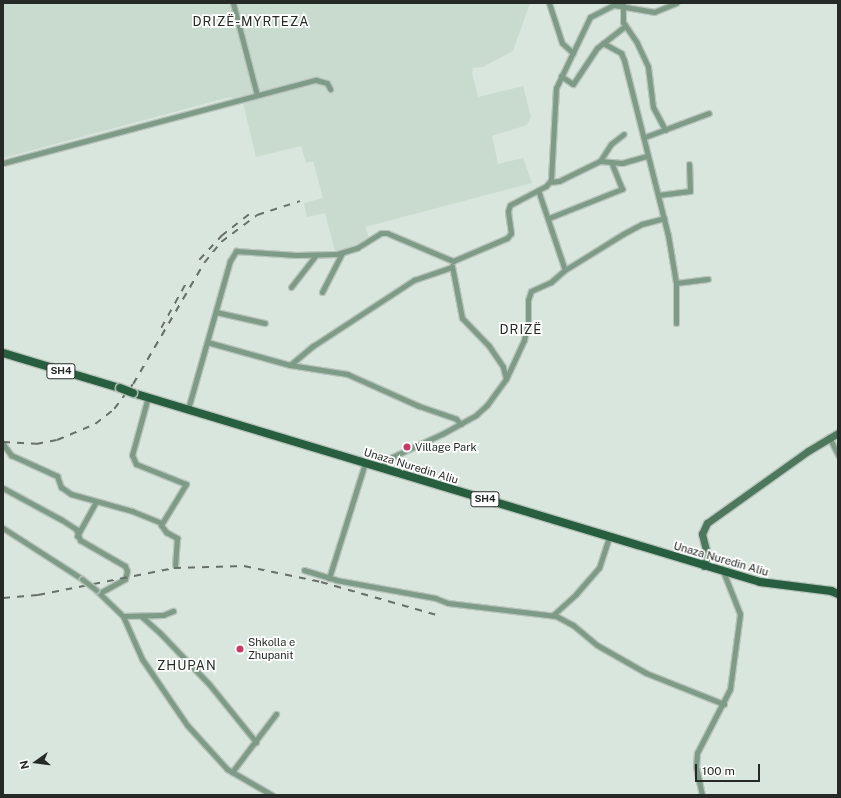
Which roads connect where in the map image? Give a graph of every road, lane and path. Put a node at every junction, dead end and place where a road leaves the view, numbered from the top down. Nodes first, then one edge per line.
1 (233, 3) edge
2 (549, 3) edge
3 (676, 3) edge
4 (623, 4) junction
5 (625, 26) junction
6 (603, 43) junction
7 (573, 53) junction
8 (561, 76) junction
9 (330, 90) dead end
10 (258, 95) junction
11 (709, 113) dead end
12 (664, 130) junction
13 (624, 134) dead end
14 (645, 137) junction
15 (647, 156) junction
16 (600, 161) junction
17 (611, 162) junction
18 (3, 163) edge
19 (689, 164) dead end
20 (550, 182) junction
21 (538, 190) junction
22 (658, 195) junction
23 (549, 218) junction
24 (664, 218) junction
25 (342, 253) junction
26 (315, 256) junction
27 (454, 261) junction
28 (451, 267) junction
29 (565, 270) junction
30 (708, 279) dead end
31 (676, 283) junction
32 (291, 287) dead end
33 (322, 292) dead end
34 (216, 312) junction
35 (265, 323) dead end
36 (676, 323) dead end
37 (207, 342) junction
38 (3, 353) edge
39 (290, 365) junction
40 (506, 380) junction
41 (148, 397) junction
42 (188, 409) junction
43 (460, 424) junction
44 (838, 433) edge
45 (829, 437) junction
46 (3, 444) edge
47 (838, 455) edge
48 (365, 463) junction
49 (380, 468) junction
50 (3, 488) edge
51 (96, 502) junction
52 (162, 523) junction
53 (3, 528) edge
54 (77, 532) junction
55 (609, 537) junction
56 (175, 565) dead end
57 (704, 566) junction
58 (304, 570) dead end
59 (723, 571) junction
60 (329, 578) junction
61 (98, 591) junction
62 (838, 594) edge
63 (173, 612) dead end
64 (123, 616) junction
65 (140, 616) junction
66 (553, 616) junction
67 (724, 704) junction
68 (276, 714) dead end
69 (256, 742) junction
70 (232, 772) junction
71 (272, 795) edge
72 (702, 795) edge

1 - 10 street
2 - 7 street
3 - 4 street
4 - 5 street
4 - 7 street
5 - 6 street
5 - 12 street
6 - 8 street
6 - 14 street
7 - 8 street
8 - 20 street
9 - 10 street
10 - 18 street
11 - 12 street
12 - 14 street
13 - 16 street
14 - 15 street
15 - 17 street
15 - 22 street
16 - 17 street
16 - 20 street
17 - 23 street
19 - 22 street
20 - 21 street
21 - 23 street
21 - 27 street
22 - 24 street
23 - 29 street
24 - 29 street
24 - 31 street
25 - 26 street
25 - 27 street
25 - 33 street
26 - 32 street
26 - 34 street
27 - 28 street
28 - 39 street
28 - 40 street
29 - 40 street
30 - 31 street
31 - 36 street
34 - 35 street
34 - 37 street
37 - 39 street
37 - 42 street
38 - 41 main road, Unaza Nuredin Aliu / SH4, bridge
39 - 43 street
40 - 43 street
41 - 42 main road, Unaza Nuredin Aliu / SH4
41 - 52 street
42 - 48 main road, Unaza Nuredin Aliu / SH4
43 - 49 street
44 - 45 main road
45 - 47 street
45 - 57 main road
46 - 51 street
48 - 49 main road, Unaza Nuredin Aliu / SH4
48 - 60 street
49 - 55 main road, Unaza Nuredin Aliu / SH4
50 - 54 street
51 - 52 street
51 - 54 street
52 - 56 street
53 - 61 street, bridge
54 - 61 street
55 - 57 main road, Unaza Nuredin Aliu / SH4
55 - 66 street
57 - 59 main road, Unaza Nuredin Aliu / SH4
58 - 60 street
59 - 62 main road, Unaza Nuredin Aliu / SH4
59 - 67 street
60 - 66 street
61 - 64 street
63 - 65 street
64 - 65 street
64 - 70 street
65 - 69 street
66 - 67 street
67 - 72 street
68 - 69 street
69 - 70 street
70 - 71 street

